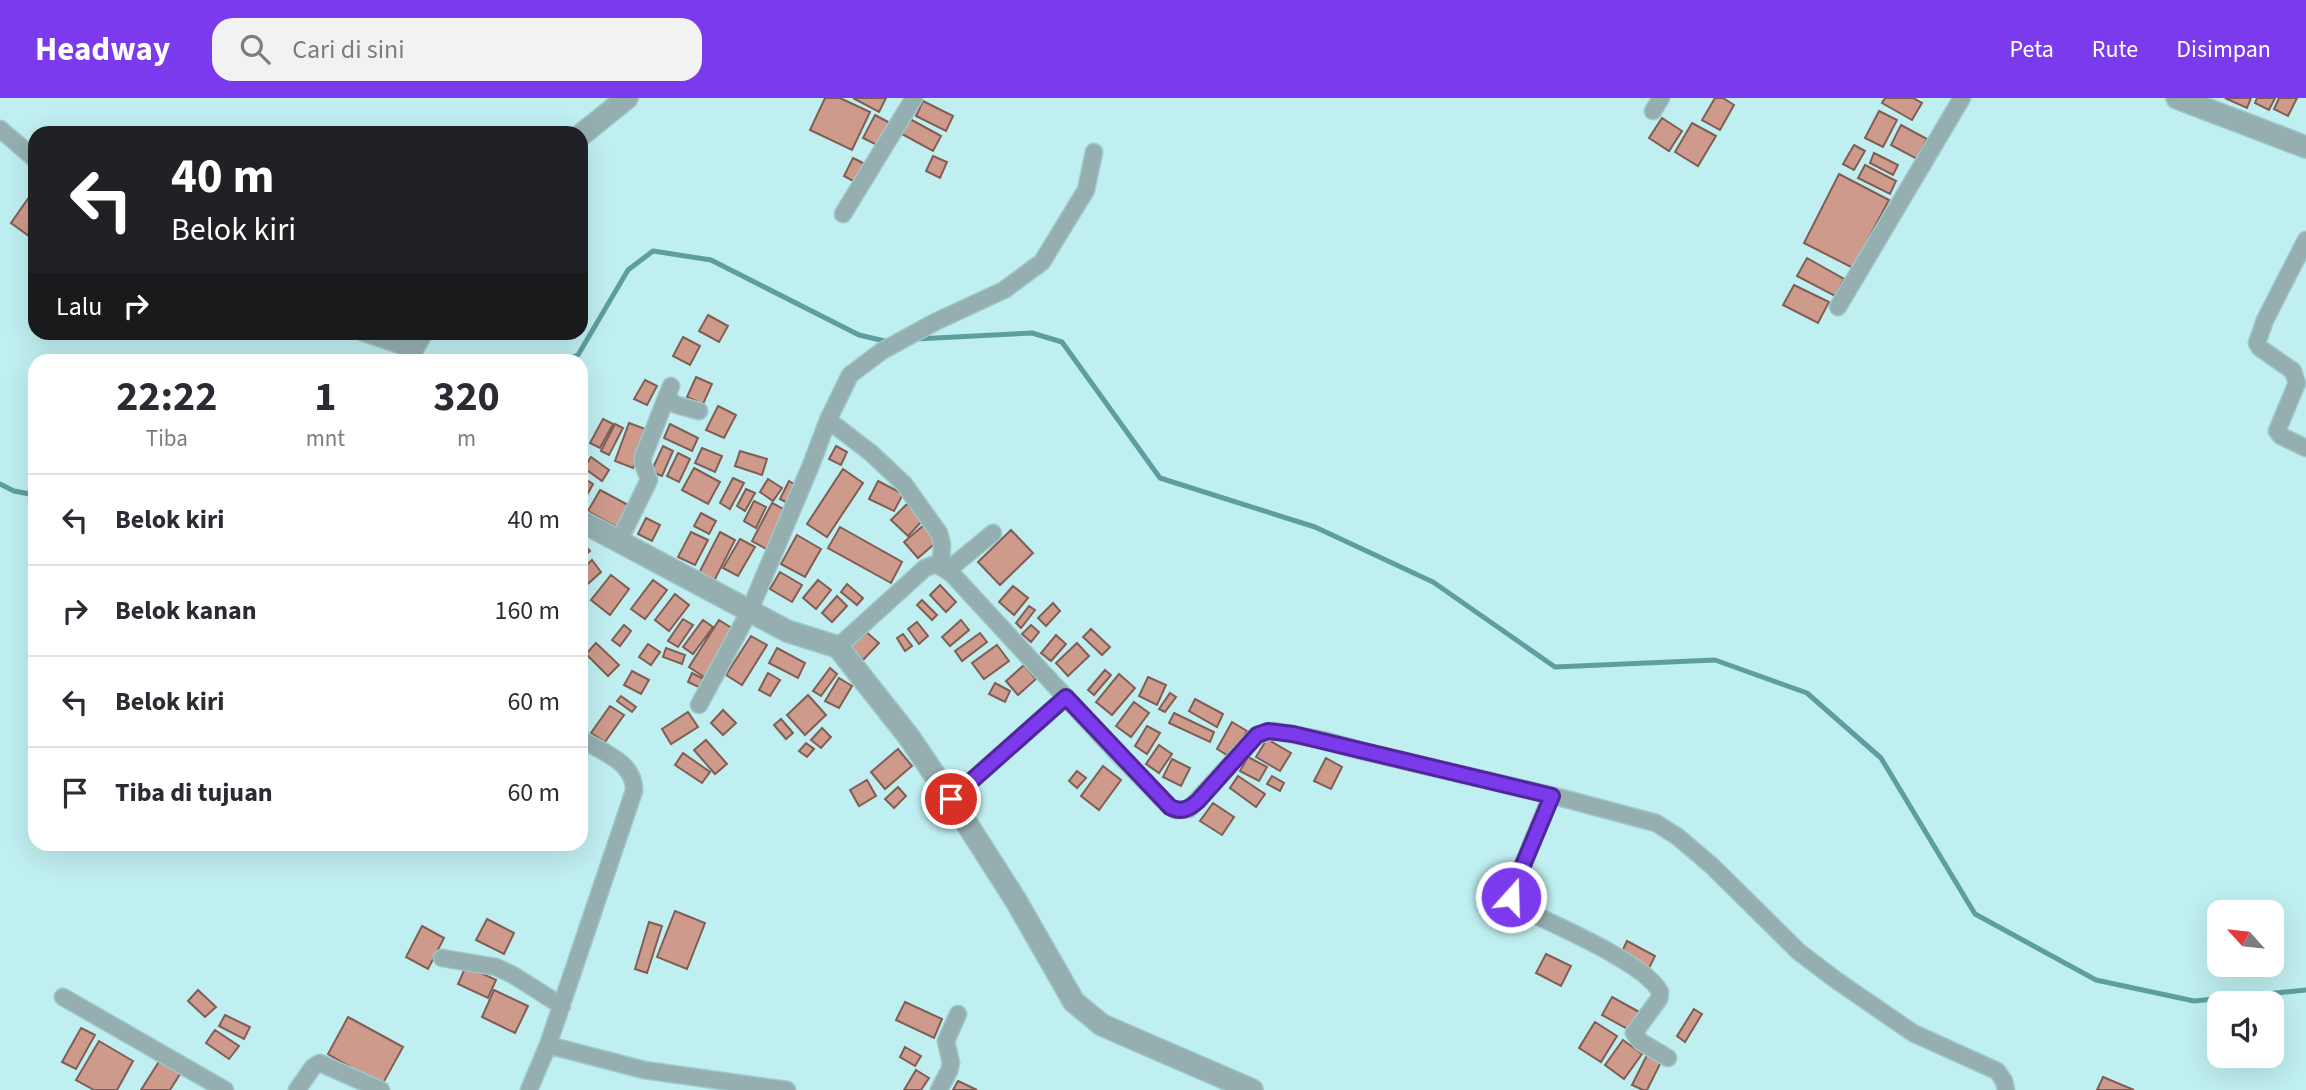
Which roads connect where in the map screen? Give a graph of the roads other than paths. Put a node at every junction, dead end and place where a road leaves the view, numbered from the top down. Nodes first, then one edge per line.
1 (627, 98) edge
2 (914, 98) edge
3 (1962, 98) edge
4 (2177, 98) edge
5 (0, 129) edge
6 (588, 129) edge
7 (2306, 147) edge
8 (1094, 152) dead end
9 (28, 153) edge
10 (843, 214) dead end
11 (2306, 240) edge
12 (1839, 307) dead end
13 (389, 340) edge
14 (413, 347) edge
15 (699, 411) dead end
16 (828, 420) junction
17 (2306, 448) edge
18 (588, 525) edge
19 (993, 533) dead end
20 (619, 541) junction
21 (944, 568) junction
22 (749, 612) junction
23 (838, 647) junction
24 (1066, 697) junction
25 (699, 705) dead end
26 (588, 743) edge
27 (1552, 796) junction
28 (951, 799) junction
29 (442, 958) dead end
30 (63, 997) dead end
31 (562, 1006) junction
32 (958, 1014) dead end
33 (548, 1045) junction
34 (1668, 1058) dead end
35 (225, 1090) edge
36 (297, 1090) edge
37 (381, 1090) edge
38 (529, 1090) edge
39 (787, 1090) edge
40 (939, 1090) edge
41 (1252, 1090) edge
42 (2006, 1090) edge

1 - 6 street
2 - 10 street
3 - 12 street
4 - 7 street
5 - 9 street
8 - 16 street
11 - 17 street
13 - 14 street
15 - 20 street
16 - 21 street
16 - 22 street
18 - 20 street
19 - 21 street
20 - 22 street
21 - 23 street
21 - 24 street
22 - 23 street
22 - 25 street
23 - 28 street
24 - 27 street
24 - 28 street
26 - 31 street
27 - 34 street
27 - 42 street
28 - 41 street
29 - 31 street
30 - 35 street
31 - 33 street
32 - 40 street
33 - 38 street
33 - 39 street
36 - 37 street

